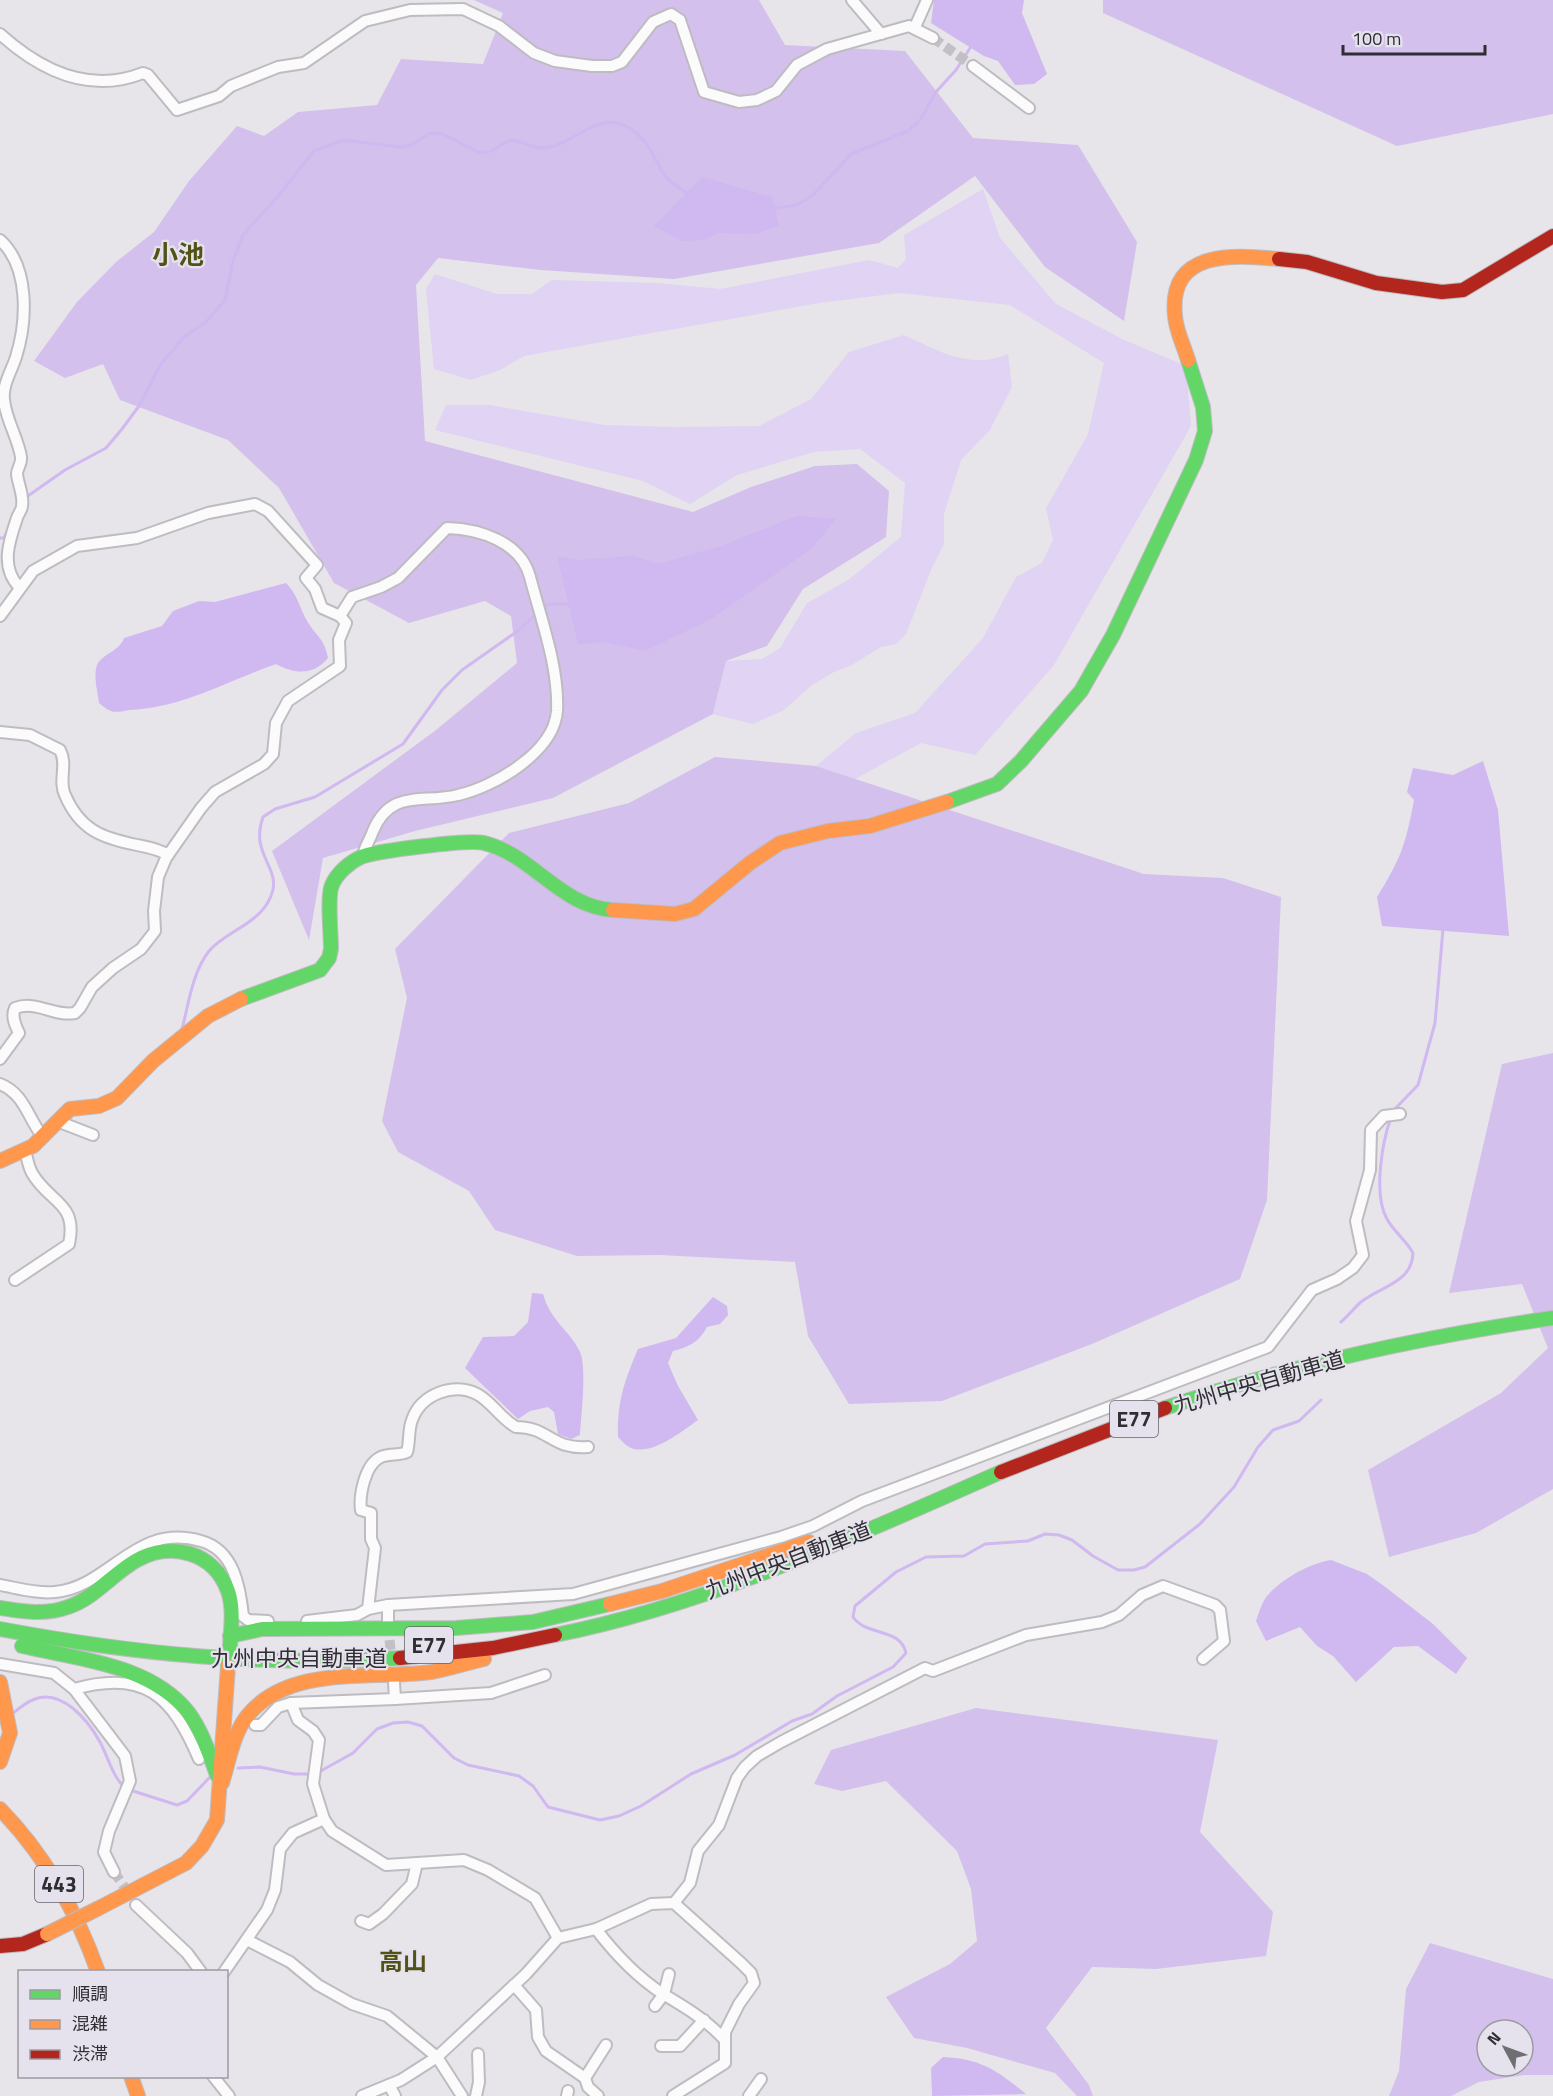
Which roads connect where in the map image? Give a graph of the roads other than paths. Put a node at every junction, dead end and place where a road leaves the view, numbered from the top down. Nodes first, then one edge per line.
1 (852, 0) edge
2 (927, 0) edge
3 (915, 27) junction
4 (0, 34) edge
5 (881, 34) junction
6 (933, 38) tunnel mouth
7 (973, 66) tunnel mouth
8 (1029, 108) dead end
9 (1553, 236) edge
10 (0, 240) edge
11 (20, 586) junction
12 (0, 616) edge
13 (340, 616) junction
14 (0, 732) edge
15 (168, 855) junction
16 (363, 856) junction
17 (0, 1059) edge
18 (0, 1084) edge
19 (1400, 1114) dead end
20 (57, 1121) junction
21 (93, 1135) dead end
22 (44, 1137) junction
23 (25, 1150) junction
24 (0, 1161) edge
25 (15, 1280) dead end
26 (1553, 1309) edge
27 (1553, 1318) edge
28 (588, 1447) dead end
29 (843, 1531) junction
30 (735, 1583) junction
31 (0, 1585) edge
32 (388, 1605) junction
33 (0, 1608) edge
34 (368, 1609) junction
35 (0, 1621) edge
36 (388, 1622) tunnel mouth
37 (0, 1629) edge
38 (0, 1640) edge
39 (1203, 1659) dead end
40 (0, 1664) edge
41 (228, 1666) dead end
42 (545, 1675) dead end
43 (0, 1682) edge
44 (394, 1682) dead end
45 (75, 1689) junction
46 (395, 1699) junction
47 (291, 1703) junction
48 (255, 1725) dead end
49 (199, 1760) dead end
50 (0, 1762) edge
51 (221, 1788) junction
52 (0, 1809) edge
53 (324, 1819) junction
54 (417, 1863) junction
55 (114, 1872) tunnel mouth
56 (675, 1903) junction
57 (136, 1905) tunnel mouth
58 (361, 1921) dead end
59 (596, 1929) junction
60 (558, 1938) junction
61 (247, 1940) junction
62 (0, 1946) edge
63 (98, 1970) edge
64 (200, 1970) edge
65 (225, 1970) edge
66 (669, 1974) dead end
67 (514, 1985) junction
68 (664, 1994) junction
69 (655, 2006) dead end
70 (704, 2020) junction
71 (723, 2038) junction
72 (606, 2045) dead end
73 (661, 2046) dead end
74 (478, 2054) dead end
75 (437, 2057) junction
76 (133, 2078) edge
77 (215, 2078) edge
78 (585, 2078) junction
79 (761, 2079) dead end
80 (389, 2085) junction
81 (691, 2092) edge
82 (138, 2096) edge
83 (229, 2096) edge
84 (362, 2096) edge
85 (395, 2096) edge
86 (462, 2096) edge
87 (476, 2096) edge
88 (598, 2096) edge
89 (673, 2096) edge
90 (749, 2096) edge

1 - 5 street
2 - 3 street
3 - 5 street
3 - 6 street
4 - 5 street
7 - 8 street
9 - 16 main road
10 - 11 street
11 - 12 street
11 - 13 street
13 - 15 street
13 - 16 street
14 - 15 street
15 - 17 street
16 - 20 main road
18 - 22 street
19 - 32 street
20 - 21 street
20 - 22 main road
22 - 23 main road
23 - 24 main road
23 - 25 street
26 - 29 main road, 九州中央自動車道 / E77
27 - 30 main road, 九州中央自動車道 / E77
28 - 34 street
29 - 33 main road
29 - 35 main road, 九州中央自動車道 / E77
30 - 37 main road, 九州中央自動車道 / E77
30 - 51 main road
31 - 34 street
32 - 34 street
32 - 36 street
38 - 51 main road
39 - 56 street
40 - 45 street
41 - 51 main road
42 - 46 street
43 - 50 main road
44 - 46 street
45 - 49 street
45 - 55 street
46 - 47 street
47 - 48 street
47 - 53 street
51 - 62 main road, bridge
52 - 63 main road, 443
53 - 54 street
53 - 61 street
54 - 58 street
54 - 60 street
56 - 59 street
56 - 71 street
57 - 64 street
59 - 60 street
59 - 68 street
60 - 67 street
61 - 65 street
61 - 75 street
66 - 68 street
67 - 75 street
67 - 78 street
68 - 69 street
68 - 70 street
70 - 71 street
70 - 73 street
71 - 81 street
72 - 78 street
74 - 87 street
75 - 80 street
75 - 86 street
76 - 82 main road
77 - 83 street
78 - 88 street
79 - 90 street
80 - 84 street
80 - 85 street
81 - 89 street

